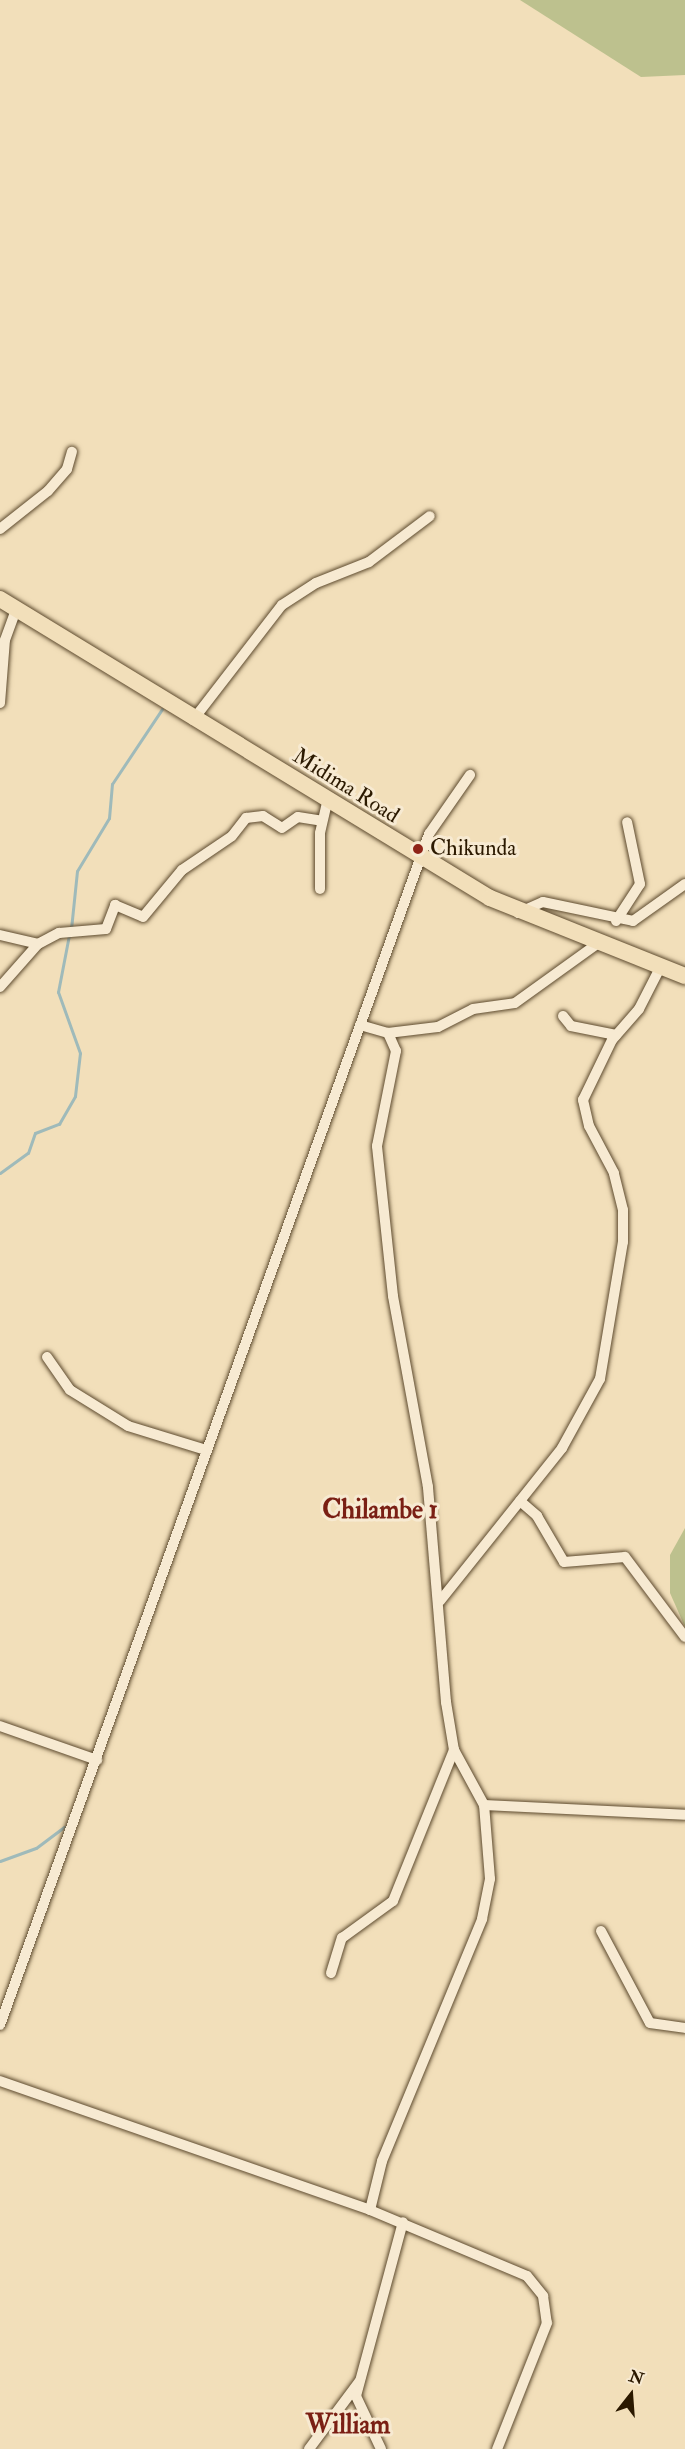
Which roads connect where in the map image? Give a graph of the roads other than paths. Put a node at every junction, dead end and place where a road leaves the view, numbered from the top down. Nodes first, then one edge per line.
1 (72, 452) dead end
2 (430, 516) dead end
3 (2, 524) edge
4 (0, 599) edge
5 (16, 609) junction
6 (0, 703) edge
7 (193, 720) junction
8 (470, 775) dead end
9 (328, 799) junction
10 (322, 821) junction
11 (627, 822) dead end
12 (423, 860) junction
13 (685, 884) edge
14 (320, 889) dead end
15 (518, 913) junction
16 (616, 921) junction
17 (0, 935) edge
18 (38, 944) junction
19 (597, 944) junction
20 (660, 968) junction
21 (685, 976) edge
22 (0, 987) edge
23 (562, 1016) dead end
24 (360, 1025) junction
25 (388, 1033) junction
26 (616, 1035) junction
27 (47, 1357) dead end
28 (206, 1450) junction
29 (520, 1501) junction
30 (440, 1601) junction
31 (685, 1636) edge
32 (0, 1726) edge
33 (454, 1750) junction
34 (97, 1760) junction
35 (484, 1805) junction
36 (685, 1815) edge
37 (601, 1931) dead end
38 (331, 1973) dead end
39 (0, 2025) edge
40 (685, 2028) edge
41 (0, 2082) edge
42 (370, 2210) junction
43 (403, 2222) junction
44 (358, 2382) junction
45 (309, 2449) edge
46 (381, 2449) edge
47 (497, 2449) edge

1 - 3 street
2 - 7 street
4 - 5 main road, Midima Road
5 - 6 street
5 - 7 main road, Midima Road
7 - 9 main road, Midima Road
8 - 12 street
9 - 10 street
9 - 12 main road, Midima Road
10 - 14 street
10 - 18 street
11 - 16 street
12 - 15 main road, Midima Road
12 - 24 street
13 - 16 street
15 - 16 street
15 - 19 main road, Midima Road
17 - 18 street
18 - 22 street
19 - 20 main road, Midima Road
19 - 25 street
20 - 21 main road, Midima Road
20 - 26 street
23 - 26 street
24 - 25 street
24 - 28 street
25 - 30 street
26 - 29 street
27 - 28 street
28 - 34 street
29 - 30 street
29 - 31 street
30 - 33 street
32 - 34 street
33 - 35 street
33 - 38 street
34 - 39 street
35 - 36 street
35 - 42 street
37 - 40 street
41 - 42 street
42 - 43 street
43 - 44 street
43 - 47 street
44 - 45 street
44 - 46 street

